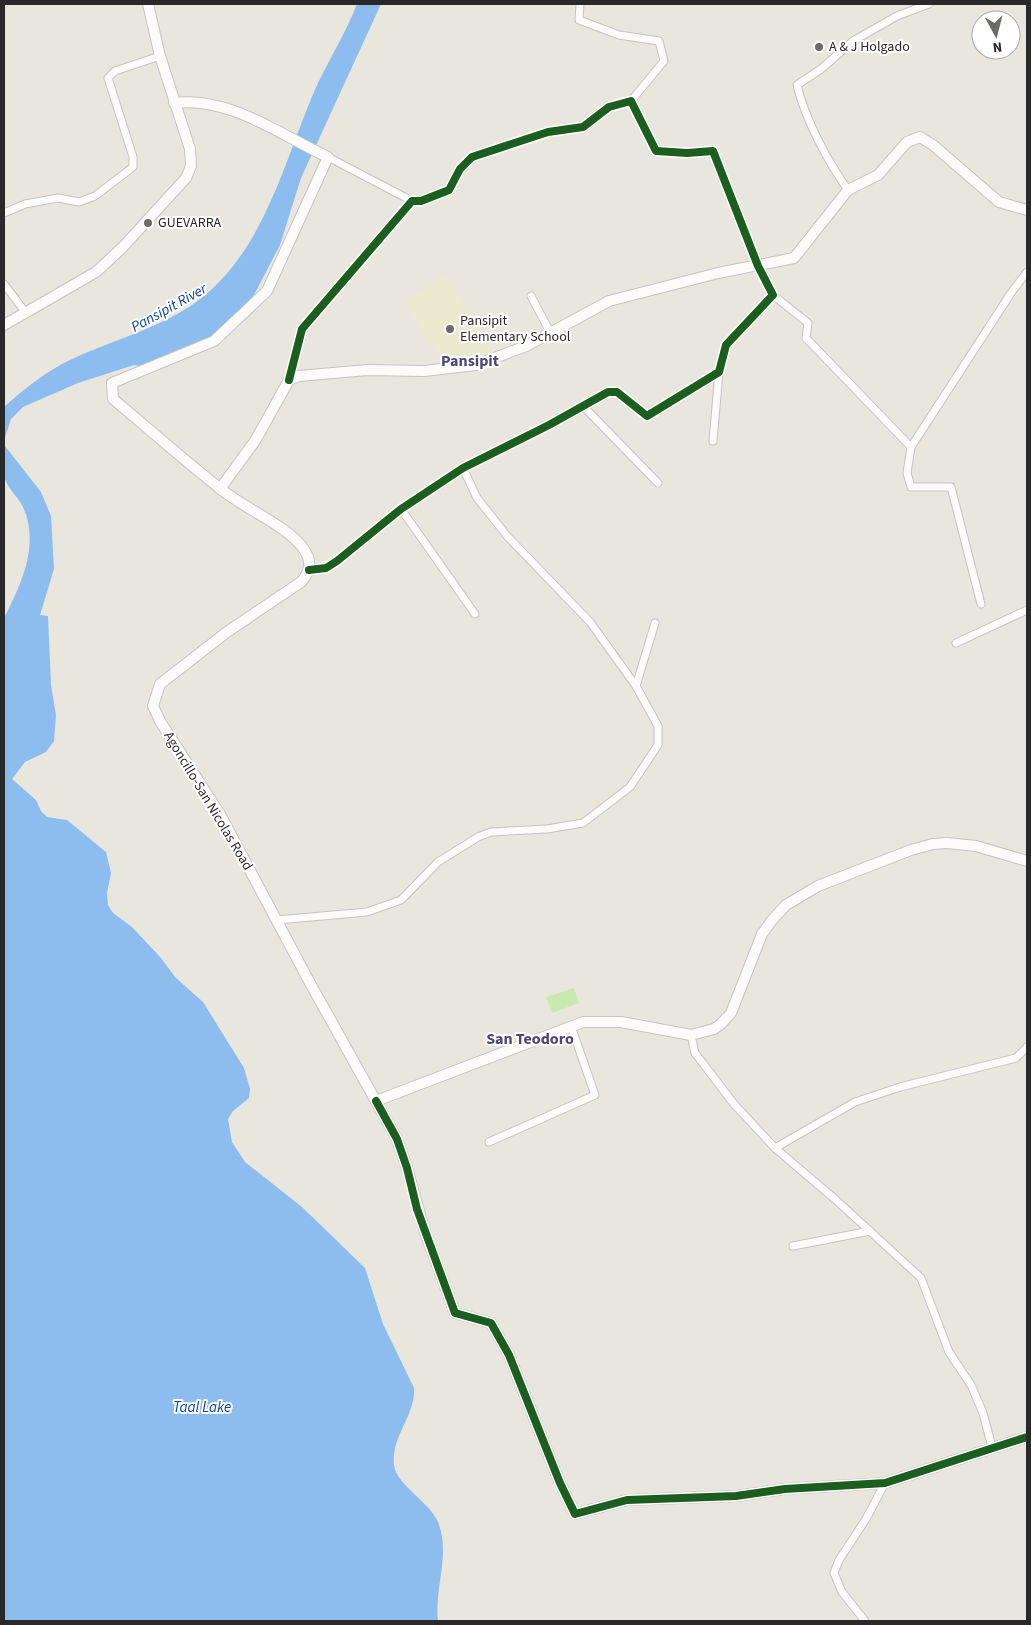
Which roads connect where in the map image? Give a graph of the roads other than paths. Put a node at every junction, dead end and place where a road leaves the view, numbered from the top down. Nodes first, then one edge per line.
1 (148, 4) edge
2 (580, 4) edge
3 (929, 4) edge
4 (160, 56) junction
5 (631, 100) junction
6 (174, 103) junction
7 (328, 157) junction
8 (848, 190) junction
9 (412, 200) junction
10 (1027, 210) edge
11 (4, 213) edge
12 (758, 266) junction
13 (1027, 272) edge
14 (4, 284) edge
15 (773, 295) junction
16 (531, 296) dead end
17 (26, 313) junction
18 (4, 326) edge
19 (550, 332) junction
20 (719, 372) junction
21 (289, 380) junction
22 (583, 406) junction
23 (714, 441) dead end
24 (911, 447) junction
25 (463, 468) junction
26 (658, 483) dead end
27 (220, 489) junction
28 (402, 509) junction
29 (309, 570) junction
30 (981, 604) dead end
31 (1027, 610) edge
32 (475, 614) dead end
33 (656, 623) dead end
34 (956, 643) dead end
35 (636, 686) junction
36 (1027, 861) edge
37 (277, 920) junction
38 (571, 1026) junction
39 (691, 1035) junction
40 (1027, 1047) edge
41 (376, 1100) junction
42 (489, 1142) dead end
43 (775, 1148) junction
44 (870, 1231) junction
45 (793, 1246) dead end
46 (1027, 1436) edge
47 (992, 1447) junction
48 (885, 1483) junction
49 (865, 1621) edge

1 - 4 main road
2 - 5 street
3 - 8 street
4 - 6 main road
4 - 11 street
5 - 9 street
5 - 12 street
6 - 7 main road
6 - 17 main road
7 - 9 street
7 - 27 main road
8 - 10 main road
8 - 12 main road
9 - 21 street
12 - 15 street
12 - 19 main road
13 - 24 street
14 - 17 street
15 - 20 street
15 - 24 street
16 - 19 street
17 - 18 main road
19 - 21 main road
20 - 22 street
20 - 23 street
21 - 27 main road
22 - 25 street
22 - 26 street
24 - 30 street
25 - 28 street
25 - 35 street
27 - 29 main road
28 - 29 street
28 - 32 street
29 - 37 main road, Agoncillo-San Nicolas Road
31 - 34 street
33 - 35 street
35 - 37 street
36 - 39 main road
37 - 41 main road, Agoncillo-San Nicolas Road
38 - 39 main road
38 - 41 main road
38 - 42 street
39 - 43 street
40 - 43 street
41 - 48 main road, Agoncillo-San Nicolas Road
43 - 44 street
44 - 45 street
44 - 47 street
46 - 47 main road
47 - 48 main road
48 - 49 street

